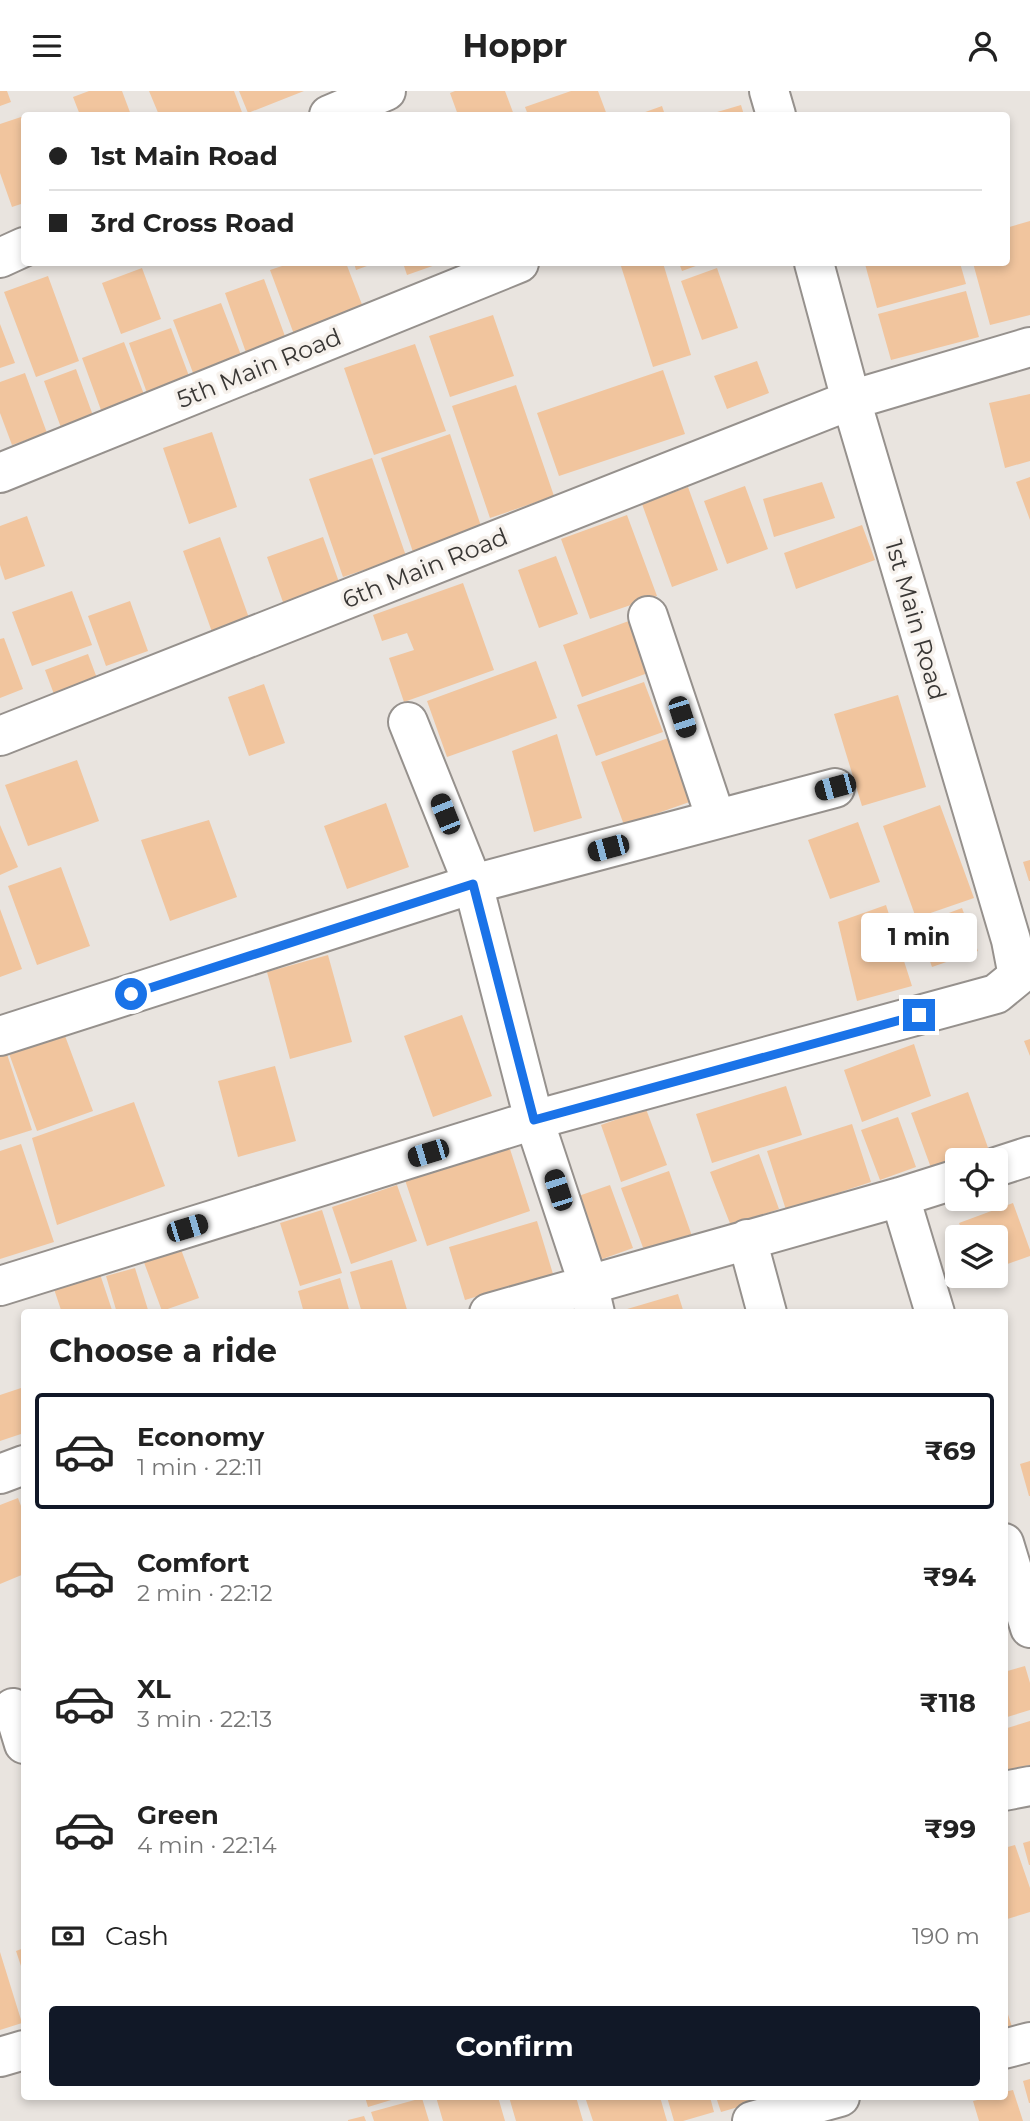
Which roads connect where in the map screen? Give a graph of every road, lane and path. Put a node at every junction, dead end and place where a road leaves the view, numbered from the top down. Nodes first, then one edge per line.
1 (386, 91) edge
2 (769, 91) edge
3 (336, 112) edge
4 (775, 112) edge
5 (21, 248) edge
6 (0, 258) edge
7 (512, 266) edge
8 (815, 266) edge
9 (1030, 347) edge
10 (851, 400) junction
11 (0, 473) edge
12 (648, 616) dead end
13 (408, 722) dead end
14 (0, 736) edge
15 (835, 787) dead end
16 (716, 819) junction
17 (473, 884) junction
18 (0, 1036) edge
19 (534, 1120) junction
20 (1030, 1156) edge
21 (1008, 1163) edge
22 (945, 1183) edge
23 (900, 1197) junction
24 (747, 1238) junction
25 (0, 1286) edge
26 (592, 1298) edge
27 (516, 1309) edge
28 (765, 1309) edge
29 (934, 1309) edge
30 (21, 1466) edge
31 (0, 1474) edge
32 (1008, 1556) edge
33 (1030, 1628) edge
34 (12, 1708) edge
35 (21, 1735) edge
36 (1030, 1786) edge
37 (1008, 1790) edge
38 (1030, 2042) edge
39 (1008, 2048) edge
40 (21, 2051) edge
41 (0, 2057) edge
42 (827, 2100) edge
43 (789, 2109) edge
44 (752, 2121) edge

1 - 3 street
2 - 4 street
5 - 6 street
7 - 11 street, 5th Main Road
8 - 10 street, 1st Main Road
9 - 10 street, 6th Main Road
10 - 14 street, 6th Main Road
10 - 19 street, 1st Main Road
12 - 16 street
13 - 17 street
15 - 16 street
16 - 17 street
17 - 18 street
17 - 19 street
19 - 25 street
19 - 26 street
20 - 21 street
22 - 23 street
23 - 24 street
23 - 29 street
24 - 26 street
24 - 28 street
26 - 27 street
30 - 31 street
32 - 33 street
34 - 35 street
36 - 37 street
38 - 39 street
40 - 41 street
42 - 43 street
43 - 44 street

